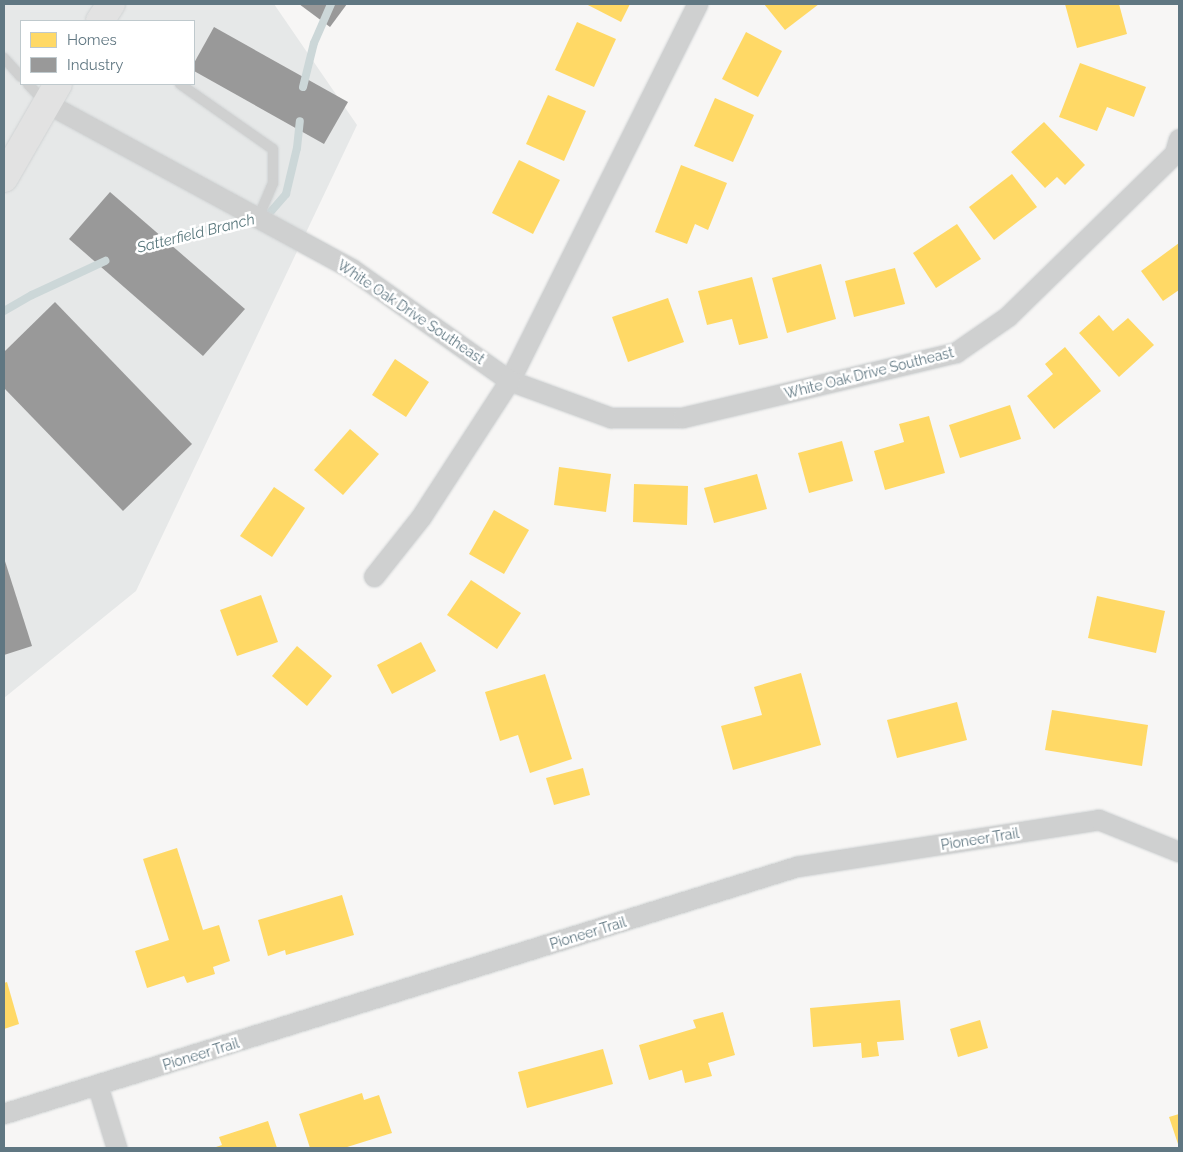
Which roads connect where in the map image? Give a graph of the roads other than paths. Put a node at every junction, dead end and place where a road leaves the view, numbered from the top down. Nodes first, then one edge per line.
1 (698, 4) edge
2 (4, 58) edge
3 (20, 76) edge
4 (181, 85) edge
5 (44, 90) edge
6 (1179, 140) edge
7 (4, 178) edge
8 (258, 218) junction
9 (510, 381) junction
10 (374, 577) dead end
11 (1179, 850) edge
12 (98, 1086) junction
13 (4, 1114) edge
14 (117, 1148) edge

1 - 9 street
2 - 3 lane
4 - 8 lane
5 - 7 street
5 - 8 street, White Oak Drive Southeast
6 - 9 street, White Oak Drive Southeast
8 - 9 street, White Oak Drive Southeast
9 - 10 street
11 - 12 street, Pioneer Trail
12 - 13 street, Pioneer Trail
12 - 14 street

